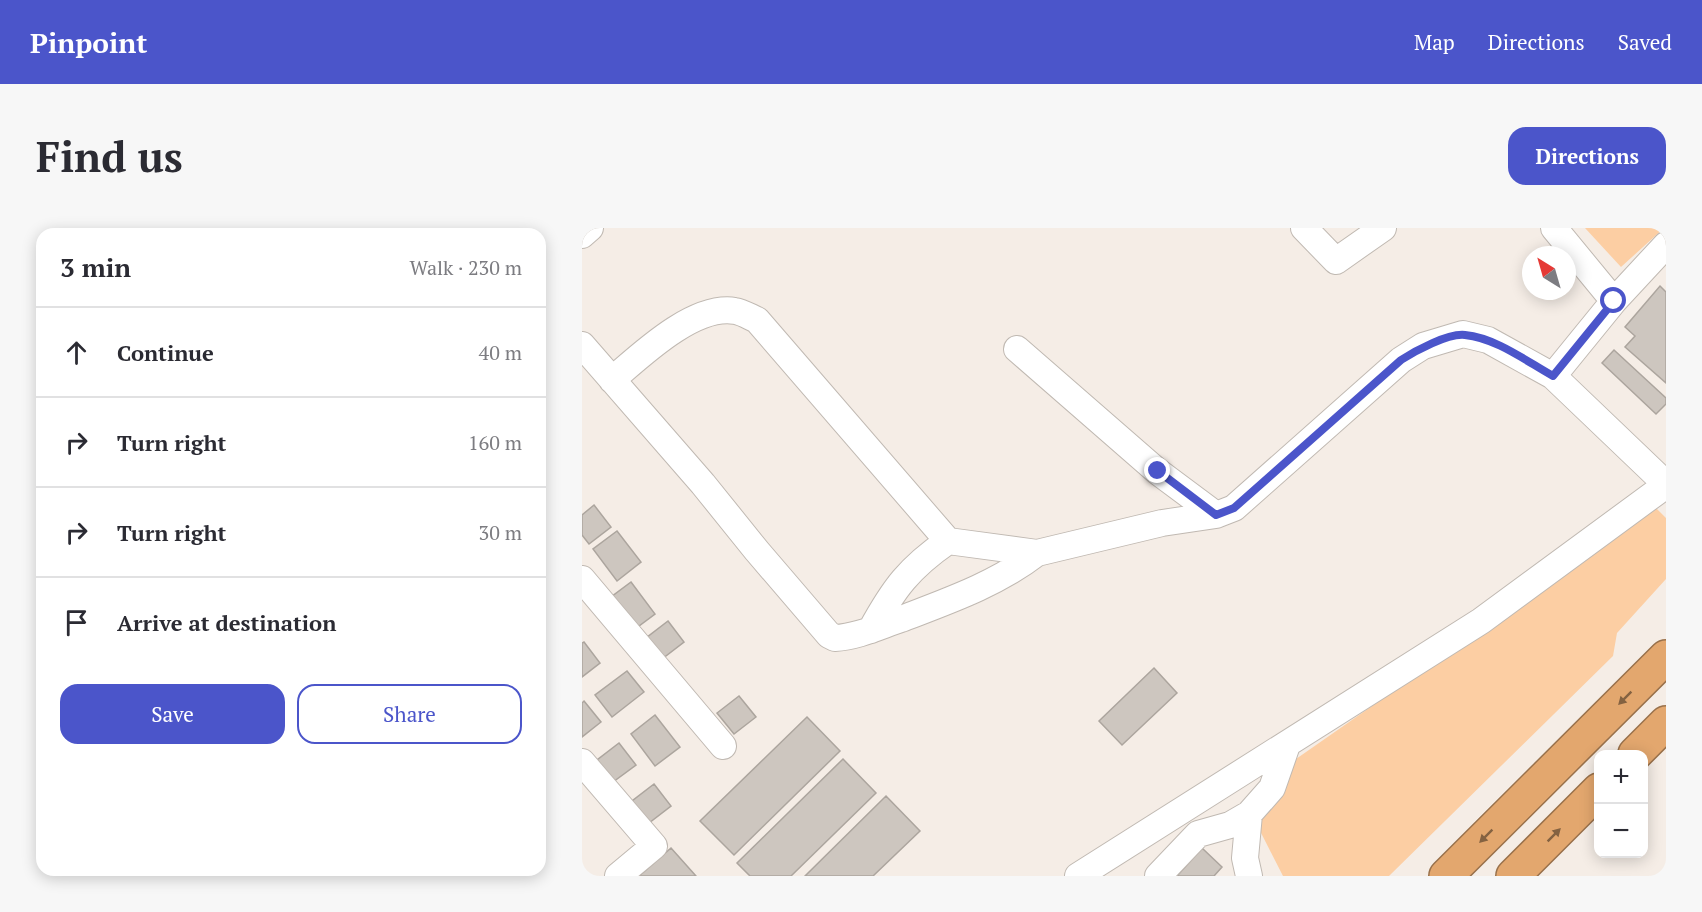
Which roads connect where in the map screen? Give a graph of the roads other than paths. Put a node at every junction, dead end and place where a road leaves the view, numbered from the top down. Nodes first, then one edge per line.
1 (590, 228) edge
2 (1304, 228) edge
3 (1383, 228) edge
4 (1554, 228) edge
5 (582, 235) edge
6 (1666, 245) edge
7 (1614, 301) junction
8 (582, 345) edge
9 (1017, 349) dead end
10 (1553, 376) junction
11 (612, 380) junction
12 (1666, 484) edge
13 (1216, 515) junction
14 (948, 541) junction
15 (1037, 553) junction
16 (582, 579) edge
17 (871, 630) junction
18 (1666, 657) edge
19 (1666, 723) edge
20 (1287, 744) junction
21 (723, 746) dead end
22 (1639, 750) edge
23 (582, 762) edge
24 (1594, 795) edge
25 (1250, 814) junction
26 (618, 876) edge
27 (1078, 876) edge
28 (1158, 876) edge
29 (1249, 876) edge
30 (1446, 876) edge
31 (1513, 876) edge

1 - 5 street
2 - 3 street
4 - 7 street
6 - 7 street
7 - 10 street
8 - 11 street
9 - 13 street
10 - 12 street
10 - 13 street
11 - 14 street
11 - 17 street
12 - 20 street
13 - 15 street
14 - 15 street
14 - 17 street
15 - 17 street
16 - 21 street
18 -> 30 highway
19 - 22 highway
20 - 25 street
20 - 27 street
23 - 26 street
31 -> 24 highway
25 - 28 street
25 - 29 street

